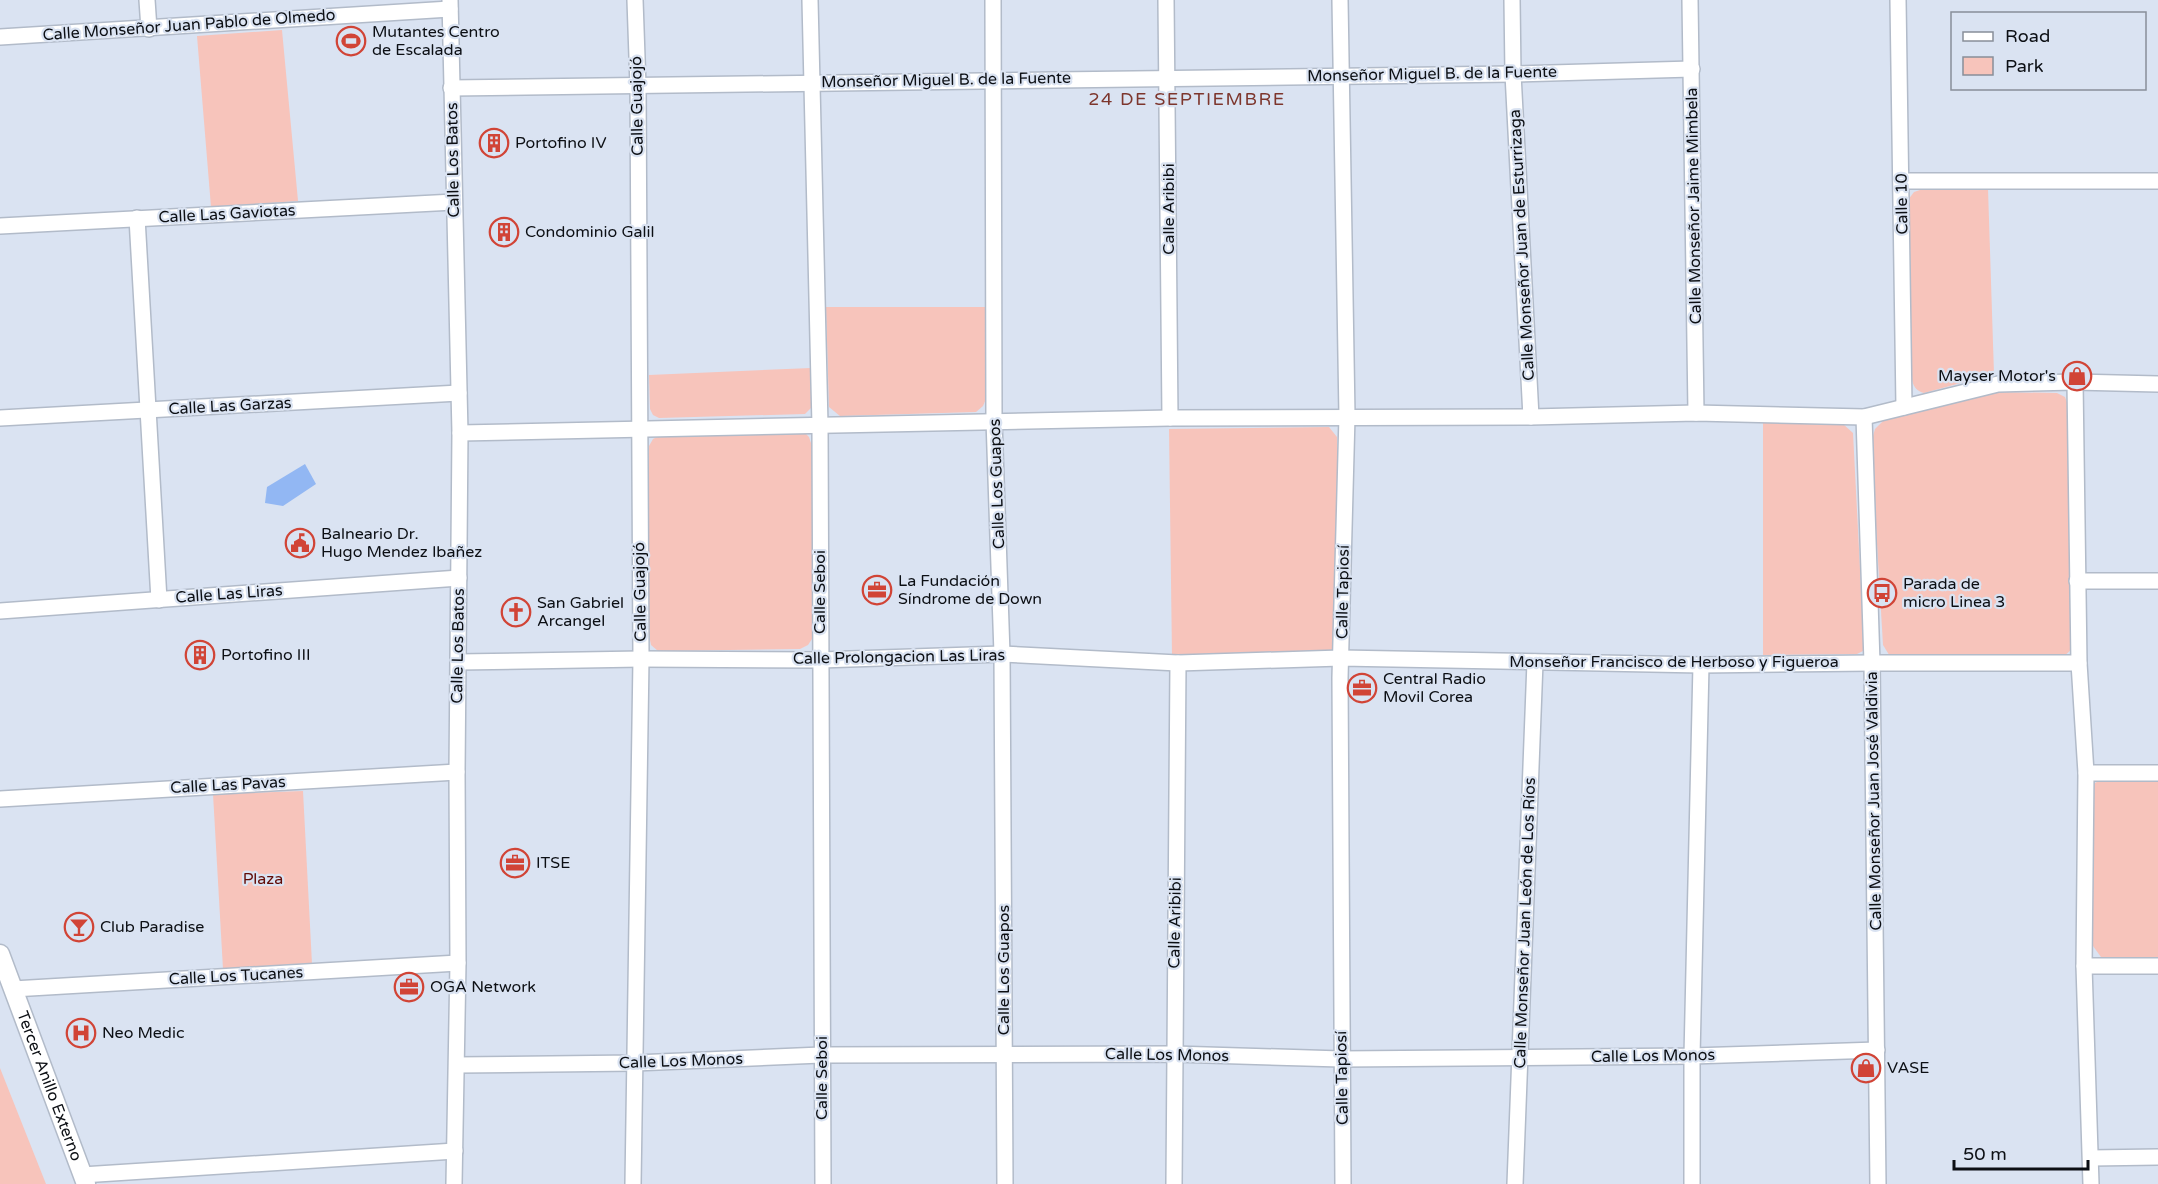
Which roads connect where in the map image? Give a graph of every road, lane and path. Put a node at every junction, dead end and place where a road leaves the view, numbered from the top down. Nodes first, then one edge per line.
1 (147, 0) edge
2 (635, 0) edge
3 (810, 0) edge
4 (993, 0) edge
5 (1166, 0) edge
6 (1340, 0) edge
7 (1512, 0) edge
8 (1690, 0) edge
9 (1898, 0) edge
10 (450, 4) edge
11 (148, 28) junction
12 (0, 37) edge
13 (1692, 69) junction
14 (1513, 74) junction
15 (1341, 75) junction
16 (1168, 78) junction
17 (994, 79) junction
18 (811, 82) junction
19 (638, 86) junction
20 (451, 88) junction
21 (2158, 181) edge
22 (1901, 182) junction
23 (454, 202) junction
24 (137, 218) junction
25 (0, 226) edge
26 (2075, 382) junction
27 (2158, 384) edge
28 (459, 393) junction
29 (1904, 407) junction
30 (149, 410) junction
31 (1696, 413) junction
32 (1347, 416) junction
33 (1531, 417) junction
34 (1864, 417) junction
35 (0, 418) edge
36 (1170, 418) junction
37 (994, 420) junction
38 (820, 425) junction
39 (638, 428) junction
40 (460, 433) junction
41 (459, 578) junction
42 (2077, 581) junction
43 (2158, 581) edge
44 (159, 600) junction
45 (0, 611) edge
46 (1002, 654) junction
47 (1341, 658) junction
48 (641, 659) junction
49 (820, 660) junction
50 (458, 662) junction
51 (1535, 662) junction
52 (1178, 663) junction
53 (1872, 663) junction
54 (2079, 663) junction
55 (1701, 665) junction
56 (457, 772) junction
57 (2086, 773) junction
58 (2158, 773) edge
59 (0, 799) edge
60 (0, 954) edge
61 (458, 963) junction
62 (2084, 966) junction
63 (2158, 966) edge
64 (13, 989) junction
65 (1877, 1050) junction
66 (1004, 1054) junction
67 (1174, 1054) junction
68 (821, 1055) junction
69 (1692, 1056) junction
70 (1520, 1057) junction
71 (1341, 1059) junction
72 (635, 1063) junction
73 (457, 1065) junction
74 (455, 1151) junction
75 (2158, 1157) edge
76 (2091, 1158) junction
77 (84, 1180) edge
78 (454, 1184) edge
79 (633, 1184) edge
80 (823, 1184) edge
81 (1005, 1184) edge
82 (1174, 1184) edge
83 (1343, 1184) edge
84 (1515, 1184) edge
85 (1692, 1184) edge
86 (1878, 1184) edge
87 (2091, 1184) edge

1 - 11 street
2 - 19 street, Calle Guajojó
3 - 18 street, Calle Seboi
4 - 17 street, Calle Los Guapos
5 - 16 street, Calle Aribibi
6 - 15 street, Calle Tapiosí
7 - 14 street, Calle Monseñor Juan de Esturrizaga
8 - 13 street, Calle Monseñor Jaime Mimbela
9 - 22 street, Calle 10
10 - 11 street, Calle Monseñor Juan Pablo de Olmedo
10 - 20 street, Calle Los Batos
11 - 12 street, Calle Monseñor Juan Pablo de Olmedo
13 - 14 street, Monseñor Miguel B. de la Fuente
13 - 31 street, Calle Monseñor Jaime Mimbela
14 - 15 street, Monseñor Miguel B. de la Fuente
14 - 33 street, Calle Monseñor Juan de Esturrizaga
15 - 16 street, Monseñor Miguel B. de la Fuente
15 - 32 street, Calle Tapiosí
16 - 17 street, Monseñor Miguel B. de la Fuente
16 - 36 street, Calle Aribibi
17 - 18 street, Monseñor Miguel B. de la Fuente
17 - 37 street, Calle Los Guapos
18 - 19 street, Monseñor Miguel B. de la Fuente
18 - 38 street, Calle Seboi
19 - 20 street, Monseñor Miguel B. de la Fuente
19 - 39 street, Calle Guajojó
20 - 23 street, Calle Los Batos
21 - 22 street
22 - 29 street, Calle 10
23 - 24 street, Calle Las Gaviotas
23 - 28 street, Calle Los Batos
24 - 25 street, Calle Las Gaviotas
24 - 30 street
26 - 27 street
26 - 29 street
26 - 42 street
28 - 30 street, Calle Las Garzas
28 - 40 street, Calle Los Batos
29 - 34 street
30 - 35 street, Calle Las Garzas
30 - 44 street
31 - 33 street
31 - 34 street
32 - 33 street
32 - 36 street
32 - 47 street, Calle Tapiosí
34 - 53 street, Calle Monseñor Juan José Valdivia
36 - 37 street
37 - 38 street
37 - 46 street, Calle Los Guapos
38 - 39 street
38 - 49 street, Calle Seboi
39 - 40 street
39 - 48 street, Calle Guajojó
40 - 41 street, Calle Los Batos
41 - 44 street, Calle Las Liras
41 - 50 street, Calle Los Batos
42 - 43 street
42 - 54 street
44 - 45 street, Calle Las Liras
46 - 49 street, Calle Prolongacion Las Liras
46 - 52 street, Calle Prolongacion Las Liras
46 - 66 street, Calle Los Guapos
47 - 51 street, Monseñor Francisco de Herboso y Figueroa
47 - 52 street, Calle Prolongacion Las Liras
47 - 71 street, Calle Tapiosí
48 - 49 street, Calle Prolongacion Las Liras
48 - 50 street, Calle Prolongacion Las Liras
48 - 72 street, Calle Guajojó
49 - 68 street, Calle Seboi
50 - 56 street, Calle Los Batos
51 - 55 street, Monseñor Francisco de Herboso y Figueroa
51 - 70 street, Calle Monseñor Juan León de Los Ríos
52 - 67 street, Calle Aribibi
53 - 54 street, Monseñor Francisco de Herboso y Figueroa
53 - 55 street, Monseñor Francisco de Herboso y Figueroa
53 - 65 street, Calle Monseñor Juan José Valdivia
54 - 57 street
55 - 69 street
56 - 59 street, Calle Las Pavas
56 - 61 street, Calle Los Batos
57 - 58 street
57 - 62 street
60 - 64 street, Tercer Anillo Externo
61 - 64 street, Calle Los Tucanes
61 - 73 street, Calle Los Batos
62 - 63 street
62 - 76 street
64 - 77 street, Tercer Anillo Externo
65 - 69 street, Calle Los Monos
65 - 86 street, Calle Monseñor Juan José Valdivia
66 - 67 street, Calle Los Monos
66 - 68 street, Calle Los Monos
66 - 81 street, Calle Los Guapos
67 - 71 street, Calle Los Monos
67 - 82 street, Calle Aribibi
68 - 72 street, Calle Los Monos
68 - 80 street, Calle Seboi
69 - 70 street, Calle Los Monos
69 - 85 street
70 - 71 street, Calle Los Monos
70 - 84 street, Calle Monseñor Juan León de Los Ríos
71 - 83 street, Calle Tapiosí
72 - 73 street, Calle Los Monos
72 - 79 street, Calle Guajojó
73 - 74 street, Calle Los Batos
74 - 77 street
74 - 78 street, Calle Los Batos
75 - 76 street
76 - 87 street

